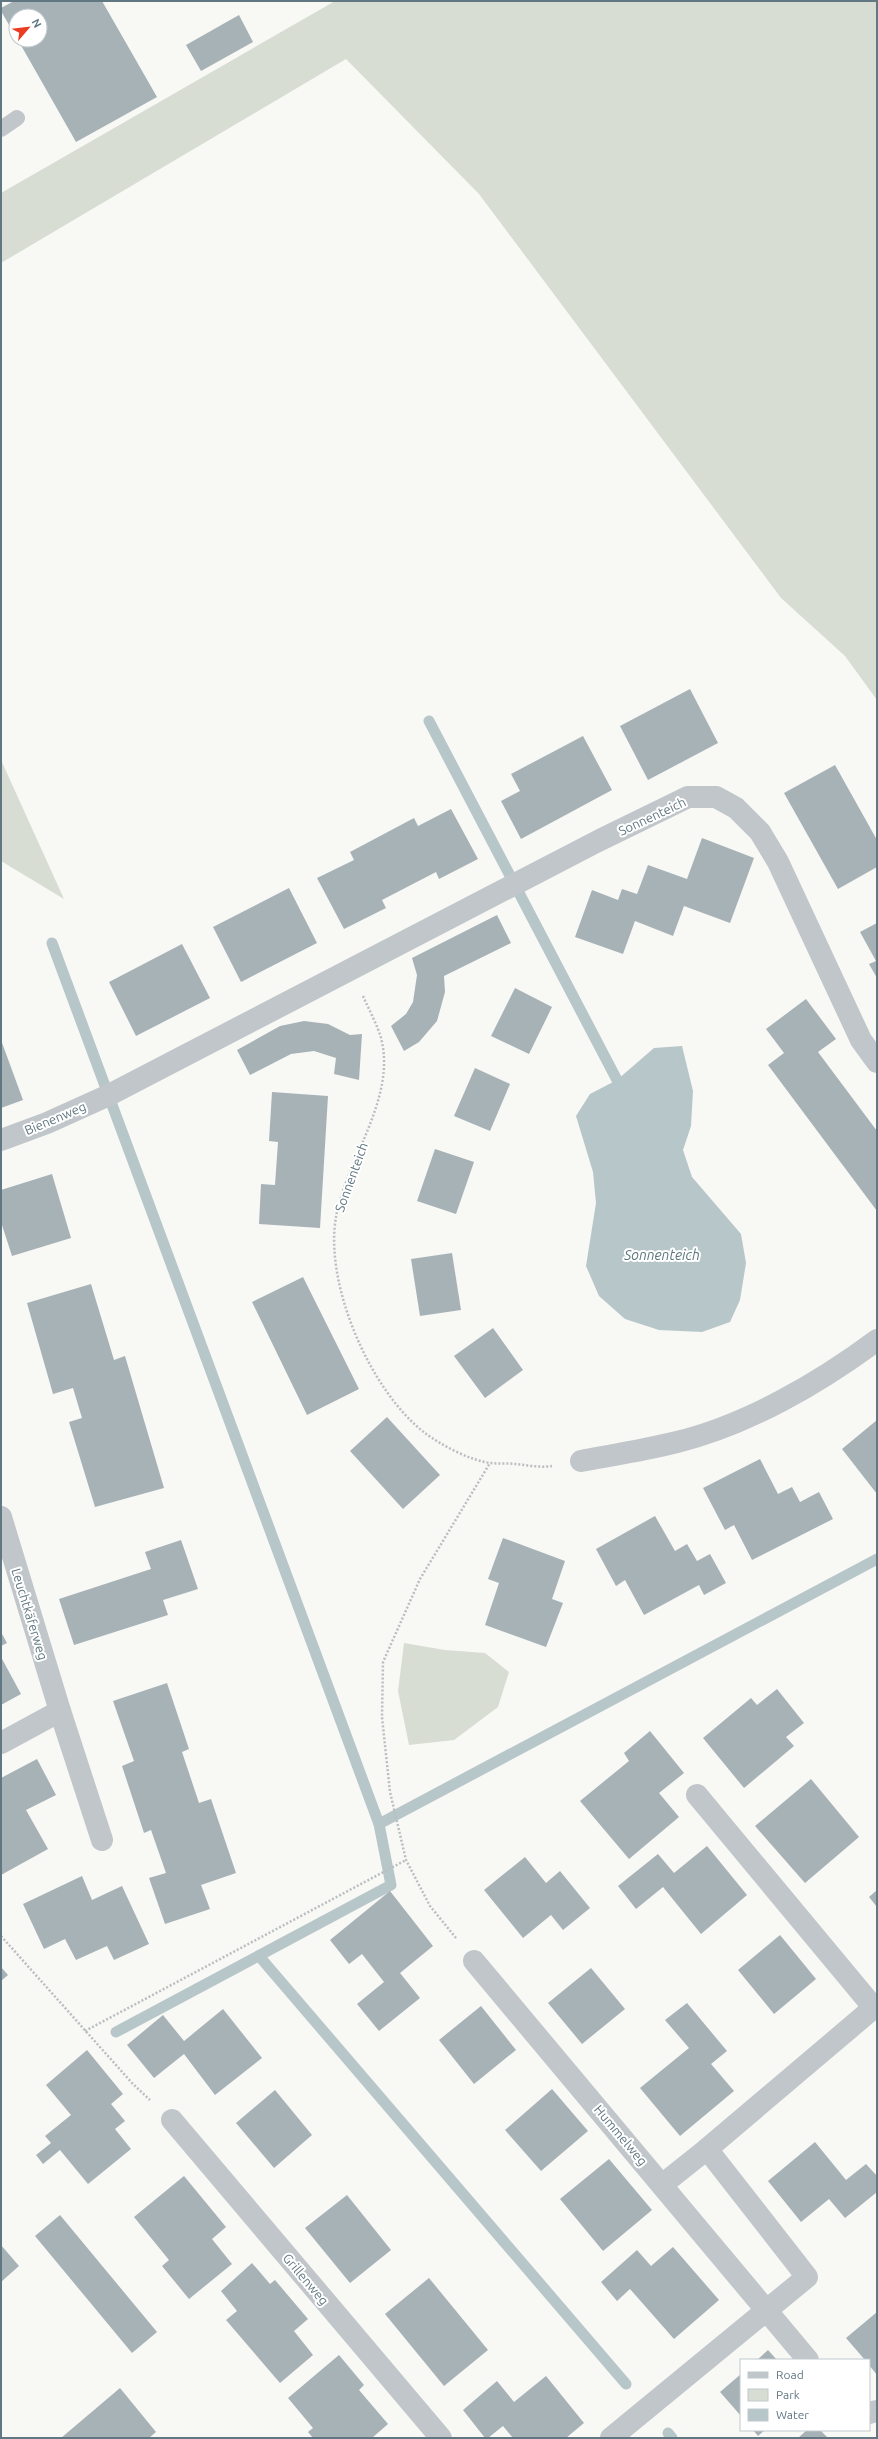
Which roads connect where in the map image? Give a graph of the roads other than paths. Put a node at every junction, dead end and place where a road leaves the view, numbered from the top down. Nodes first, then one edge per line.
1 (17, 118) dead end
2 (1, 129) edge
3 (877, 1062) edge
4 (109, 1095) joint
5 (1, 1140) edge
6 (877, 1340) edge
7 (581, 1461) road end
8 (1, 1517) edge
9 (60, 1711) junction
10 (1, 1743) edge
11 (697, 1795) dead end
12 (102, 1840) dead end
13 (474, 1960) road end
14 (875, 2006) edge
15 (172, 2120) road end
16 (707, 2149) junction
17 (663, 2184) junction
18 (766, 2310) junction
19 (807, 2359) edge
20 (441, 2438) edge
21 (611, 2438) edge

1 - 2 lane
3 - 4 street, Sonnenteich
4 - 5 street, Bienenweg
6 - 7 street
8 - 9 street, Leuchtkäferweg
9 - 10 street
9 - 12 street, Leuchtkäferweg
11 - 14 street
13 - 17 street, Hummelweg
14 - 16 street
15 - 20 street, Grillenweg
16 - 17 street
16 - 18 street
17 - 18 street, Hummelweg
18 - 19 street, Hummelweg
18 - 21 street

